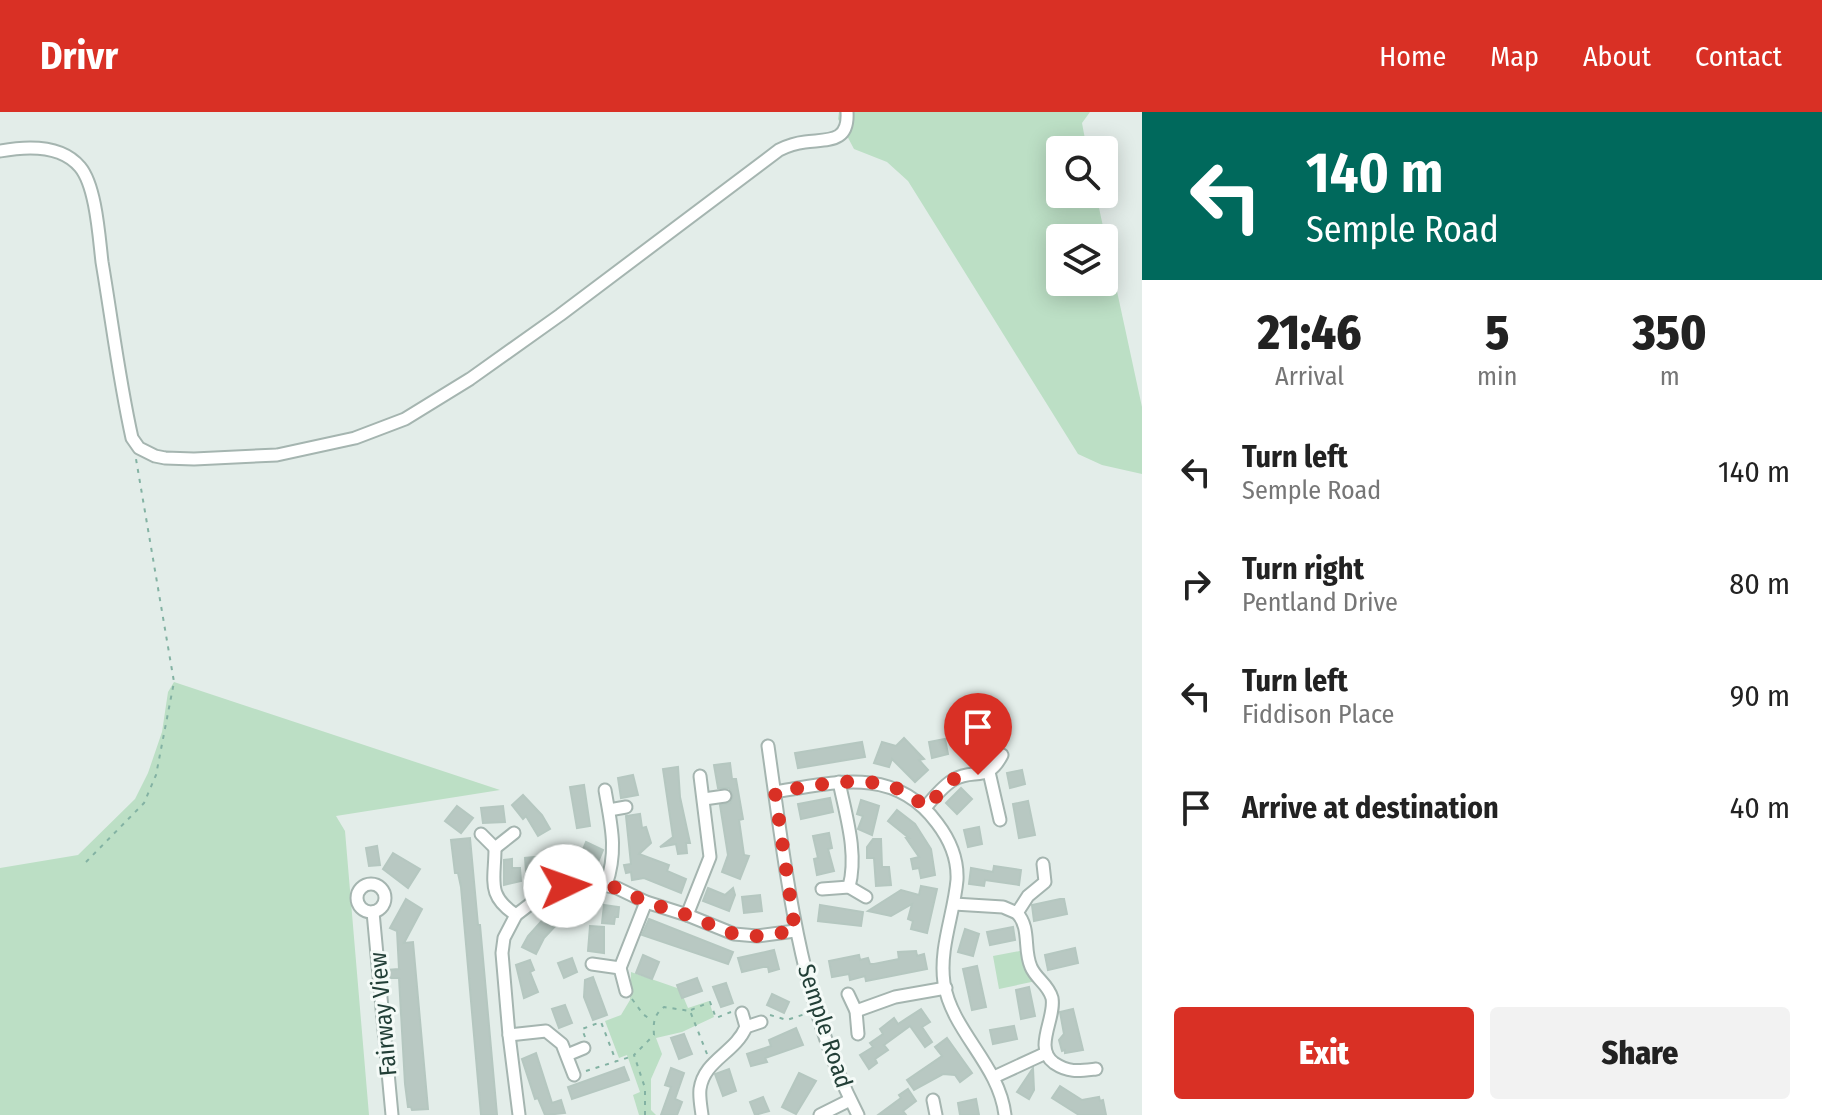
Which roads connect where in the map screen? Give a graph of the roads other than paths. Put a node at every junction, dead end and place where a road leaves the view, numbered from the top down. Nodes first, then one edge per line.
1 (847, 112) edge
2 (0, 151) edge
3 (768, 746) dead end
4 (1002, 755) dead end
5 (989, 772) junction
6 (700, 776) dead end
7 (839, 782) junction
8 (605, 790) dead end
9 (775, 792) junction
10 (725, 796) dead end
11 (704, 799) junction
12 (626, 807) dead end
13 (925, 808) junction
14 (609, 810) junction
15 (1000, 820) dead end
16 (514, 833) dead end
17 (481, 834) dead end
18 (495, 848) junction
19 (1043, 864) dead end
20 (606, 885) junction
21 (849, 887) junction
22 (822, 889) dead end
23 (866, 897) dead end
24 (646, 902) junction
25 (954, 904) junction
26 (373, 912) dead end
27 (1017, 913) junction
28 (516, 915) junction
29 (687, 915) junction
30 (795, 931) junction
31 (592, 964) dead end
32 (620, 968) junction
33 (946, 988) junction
34 (626, 991) road end
35 (848, 994) dead end
36 (856, 1011) junction
37 (764, 1021) road end
38 (858, 1034) dead end
39 (509, 1035) junction
40 (584, 1048) road end
41 (1046, 1053) junction
42 (567, 1055) junction
43 (1096, 1069) dead end
44 (574, 1075) road end
45 (994, 1077) junction
46 (850, 1100) junction
47 (933, 1100) dead end
48 (392, 1115) edge
49 (519, 1115) edge
50 (702, 1115) edge
51 (820, 1115) edge
52 (858, 1115) edge
53 (936, 1115) edge
54 (1005, 1115) edge

1 - 2 street
3 - 9 street, Semple Road
4 - 5 street
5 - 13 street
5 - 15 street
6 - 11 street
7 - 9 street
7 - 13 street
7 - 21 street
8 - 14 street
9 - 30 street, Semple Road
10 - 11 street
11 - 29 street
12 - 14 street
13 - 25 street
14 - 20 street
16 - 18 street
17 - 18 street
18 - 28 street
19 - 27 street
20 - 24 street
20 - 28 street
21 - 22 street
21 - 23 street
24 - 29 street
24 - 32 street
25 - 27 street
25 - 33 street
26 - 48 street, Fairway View
27 - 41 street
28 - 39 street
29 - 30 street
30 - 46 street, Semple Road
31 - 32 street
32 - 34 street
33 - 36 street
33 - 45 street
35 - 36 street
36 - 38 street
37 - 50 street
39 - 42 street
39 - 49 street
40 - 42 street
41 - 43 street
41 - 45 street
42 - 44 street
45 - 54 street
46 - 51 street
46 - 52 street, Semple Road
47 - 53 street

